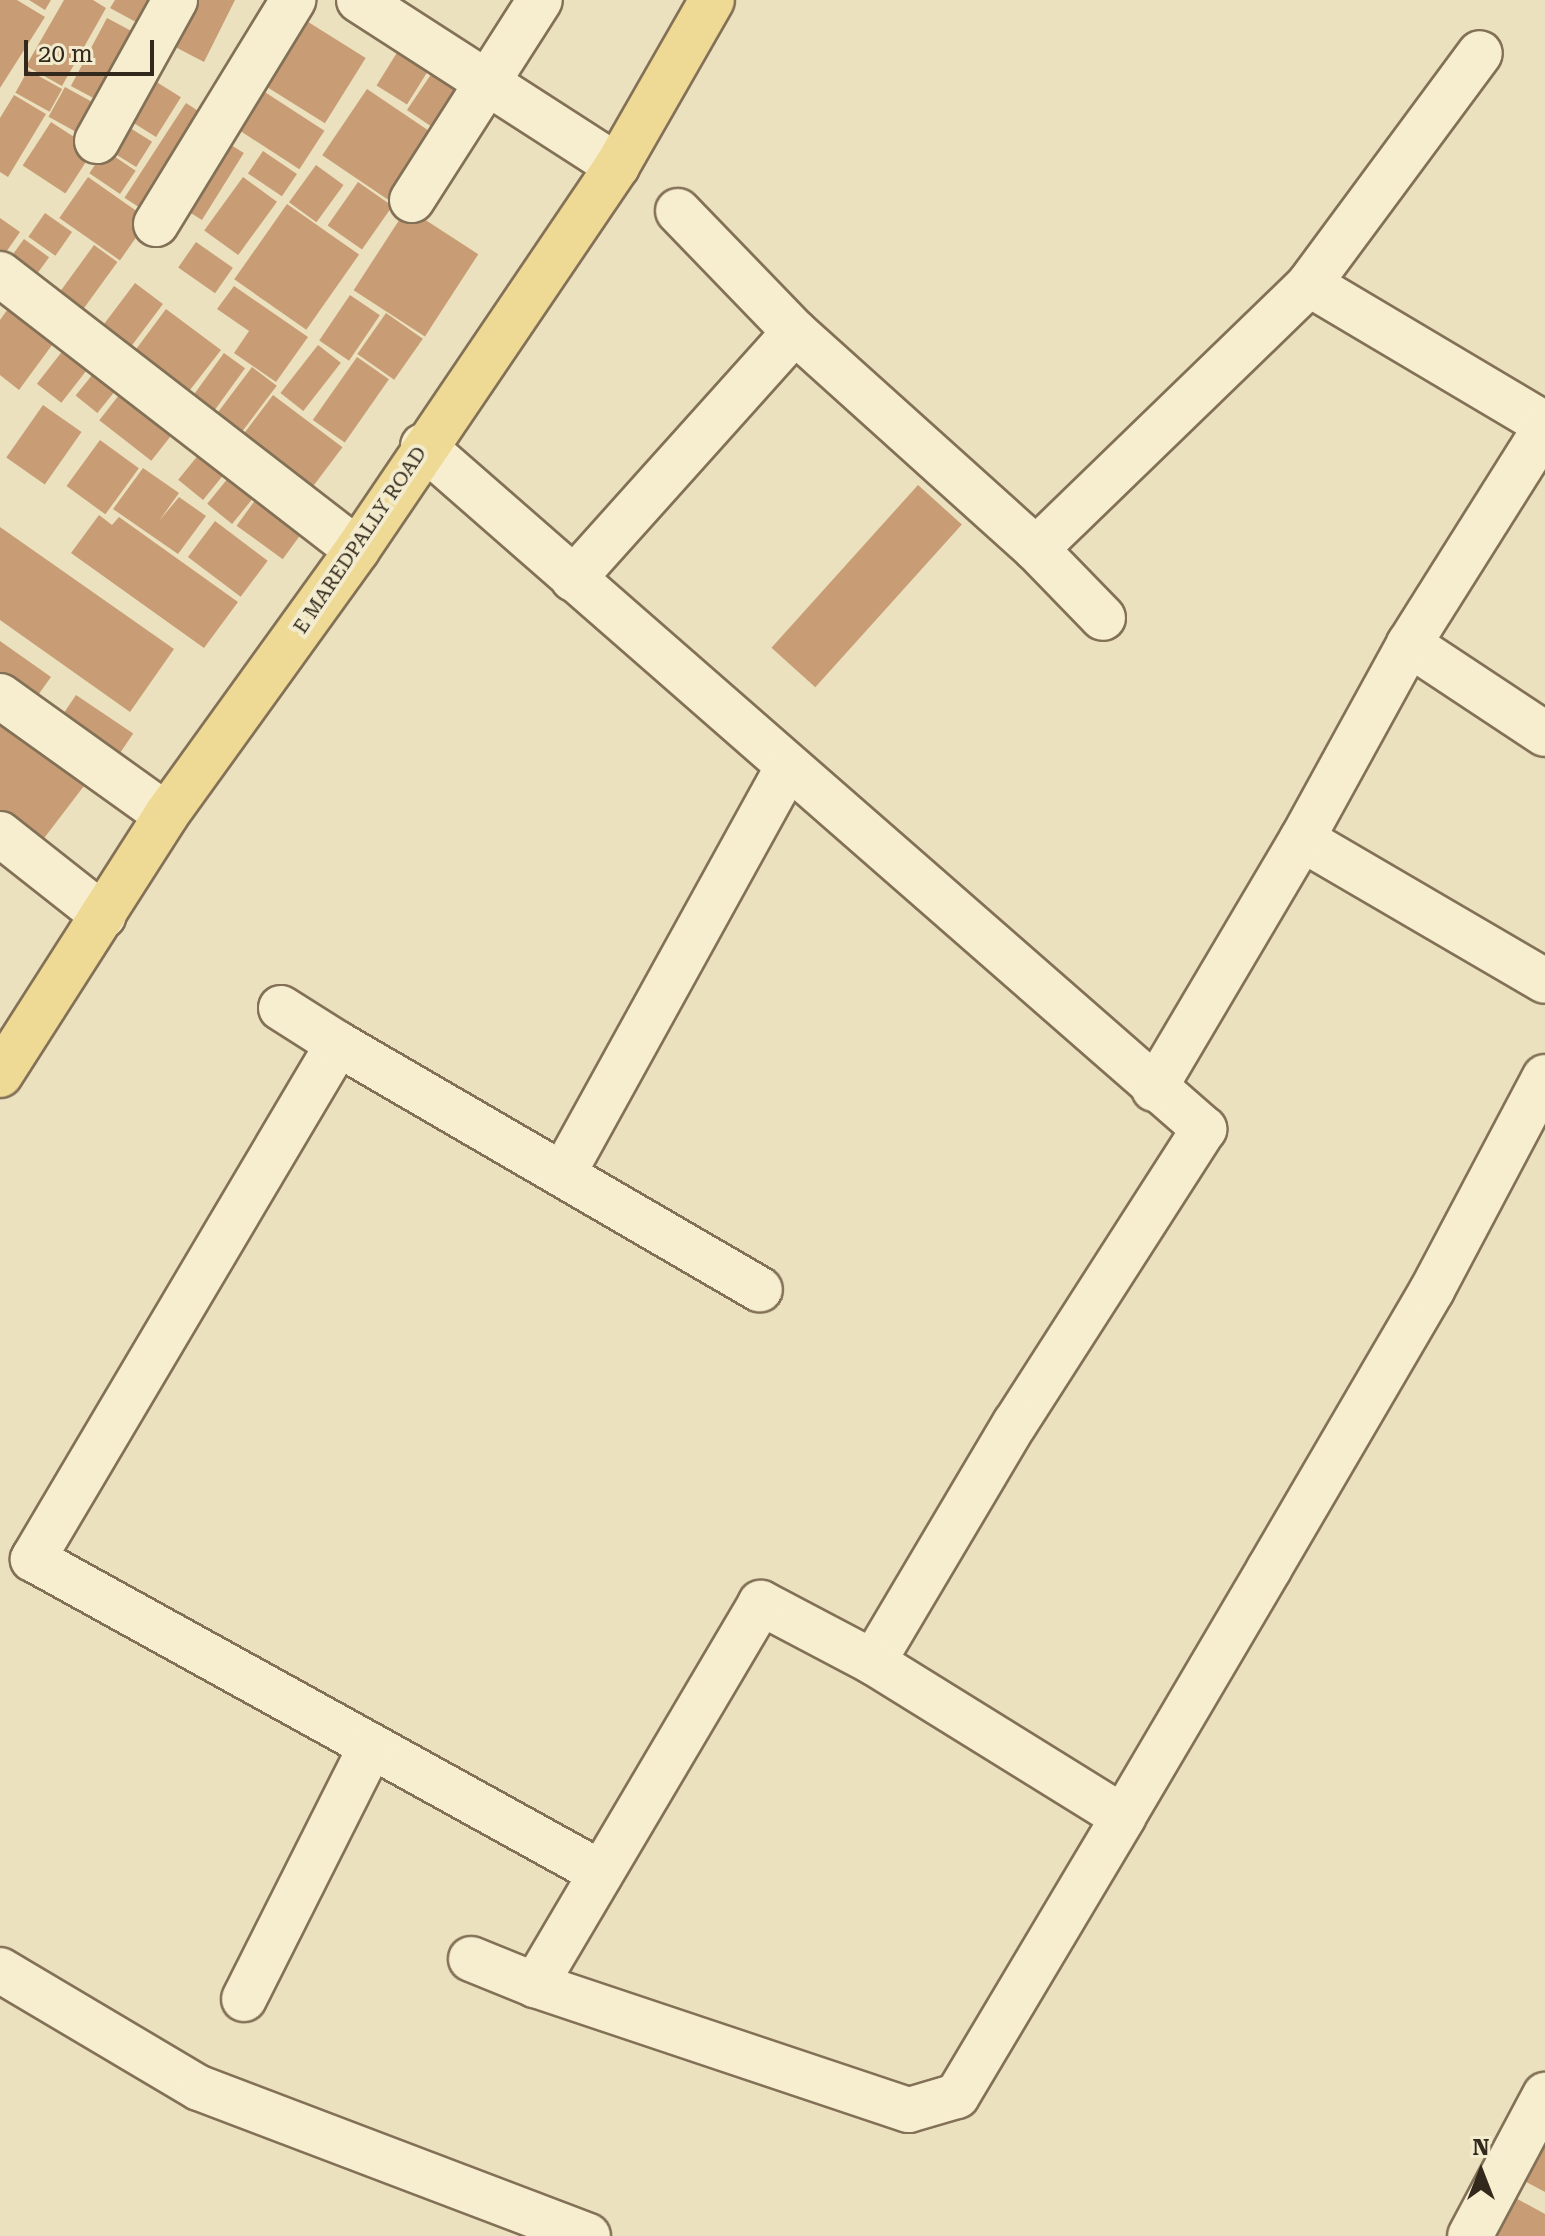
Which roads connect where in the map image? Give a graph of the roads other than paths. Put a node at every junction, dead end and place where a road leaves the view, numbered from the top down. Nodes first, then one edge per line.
1 (175, 0) edge
2 (293, 0) edge
3 (359, 0) edge
4 (540, 0) edge
5 (712, 0) edge
6 (403, 13) edge
7 (1480, 53) dead end
8 (487, 83) junction
9 (97, 141) dead end
10 (617, 166) junction
11 (412, 200) dead end
12 (678, 211) dead end
13 (156, 224) dead end
14 (1309, 284) junction
15 (6, 290) edge
16 (795, 332) junction
17 (1545, 426) edge
18 (423, 446) junction
19 (1036, 549) junction
20 (357, 550) junction
21 (573, 579) junction
22 (1103, 618) dead end
23 (1409, 644) junction
24 (0, 696) edge
25 (1545, 734) edge
26 (787, 768) junction
27 (166, 815) junction
28 (0, 834) edge
29 (1302, 839) junction
30 (104, 916) junction
31 (1545, 981) edge
32 (281, 1008) dead end
33 (338, 1044) junction
34 (0, 1075) edge
35 (1545, 1077) edge
36 (1154, 1089) junction
37 (563, 1174) junction
38 (760, 1290) dead end
39 (873, 1662) junction
40 (371, 1747) junction
41 (1123, 1817) junction
42 (601, 1873) junction
43 (471, 1959) dead end
44 (0, 1970) edge
45 (535, 1985) junction
46 (244, 1999) dead end
47 (1545, 2095) edge
48 (588, 2236) edge
49 (1470, 2236) edge

1 - 9 street
2 - 13 street
3 - 6 street
4 - 8 street
5 - 10 main road, E MAREDPALLY ROAD
6 - 8 street
7 - 14 street
8 - 10 street
8 - 11 street
10 - 18 main road, E MAREDPALLY ROAD
12 - 16 street
14 - 17 street
14 - 19 street
15 - 20 street
16 - 19 street
16 - 21 street
17 - 23 street
18 - 20 main road, E MAREDPALLY ROAD
18 - 21 street
19 - 22 street
20 - 27 main road, E MAREDPALLY ROAD
21 - 26 street
23 - 25 street
23 - 29 street
24 - 27 street
26 - 36 street
26 - 37 street
27 - 30 main road, E MAREDPALLY ROAD
28 - 30 street
29 - 31 street
29 - 36 street
30 - 34 main road, E MAREDPALLY ROAD
32 - 33 street
33 - 37 street
33 - 40 street
35 - 41 street
36 - 39 street
37 - 38 street
39 - 41 street
39 - 42 street
40 - 42 street
40 - 46 street
41 - 45 street
42 - 45 street
43 - 45 street
44 - 48 street
47 - 49 street

